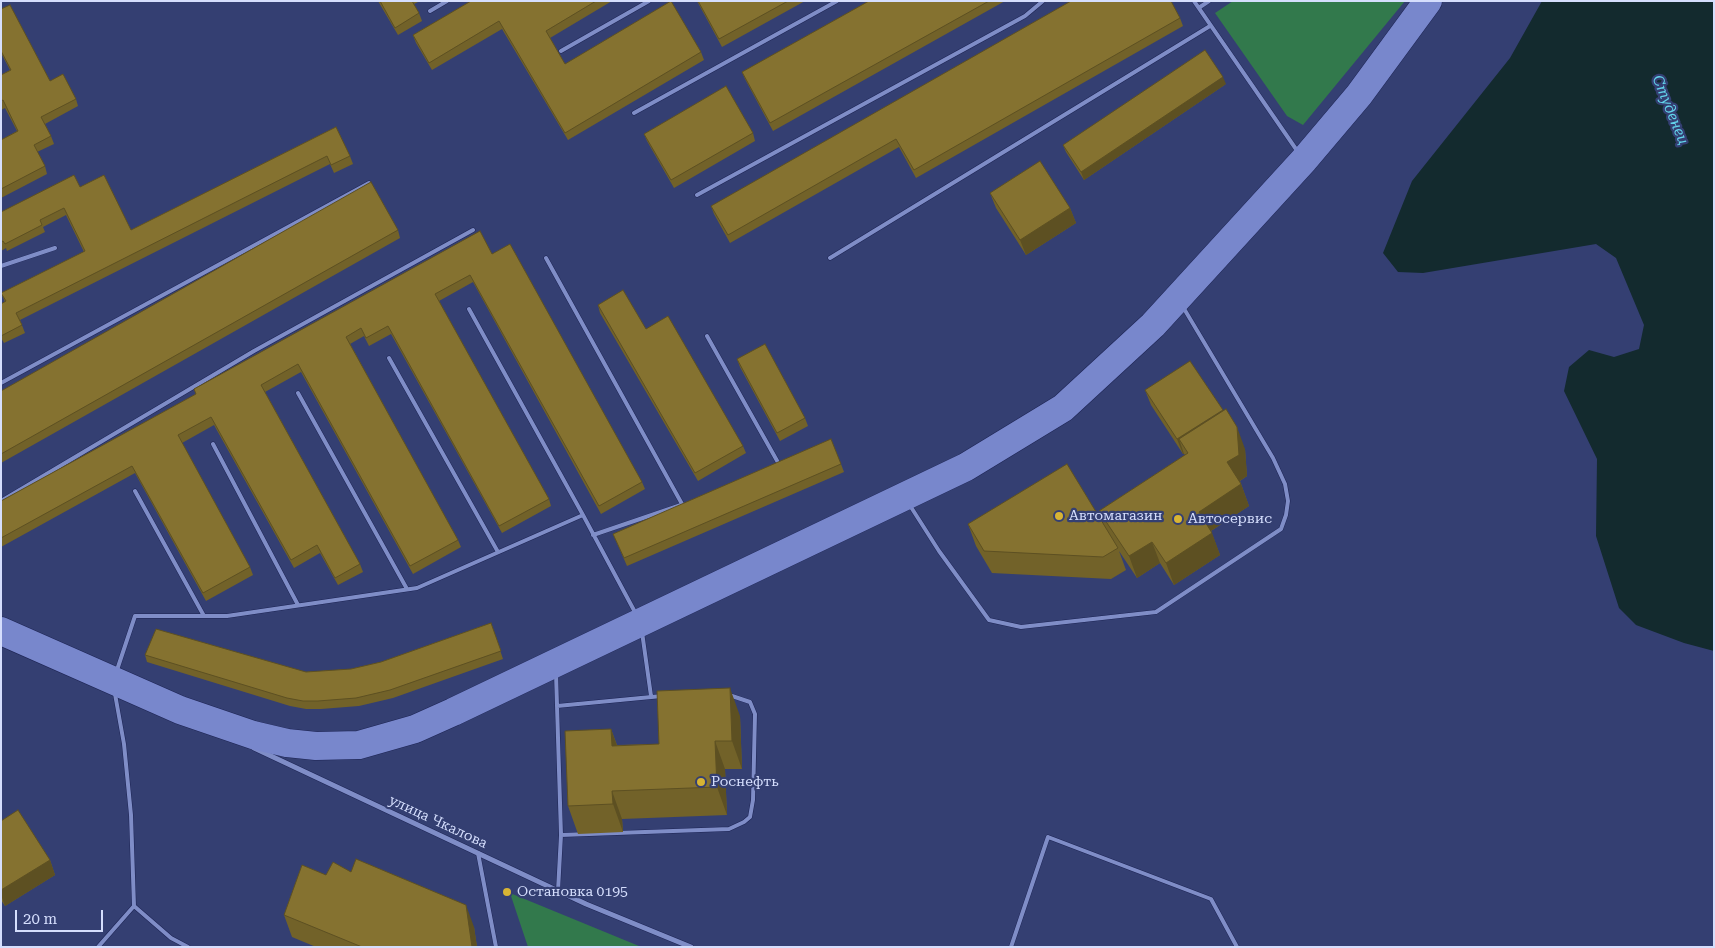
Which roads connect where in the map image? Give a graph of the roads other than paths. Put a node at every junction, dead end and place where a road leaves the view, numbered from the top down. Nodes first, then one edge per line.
1 (448, 1) edge
2 (649, 1) edge
3 (837, 1) edge
4 (1043, 1) edge
5 (1194, 1) edge
6 (1209, 1) edge
7 (1428, 1) edge
8 (1200, 7) junction
9 (430, 11) dead end
10 (1210, 26) junction
11 (562, 51) dead end
12 (634, 113) dead end
13 (1304, 160) junction
14 (369, 183) edge
15 (697, 195) dead end
16 (473, 230) dead end
17 (56, 248) dead end
18 (546, 258) dead end
19 (830, 258) dead end
20 (1, 266) edge
21 (1178, 298) junction
22 (469, 309) dead end
23 (707, 336) dead end
24 (389, 358) dead end
25 (1, 383) edge
26 (298, 394) dead end
27 (213, 444) dead end
28 (788, 462) edge
29 (780, 466) junction
30 (771, 469) edge
31 (135, 491) dead end
32 (904, 496) junction
33 (1, 501) edge
34 (691, 501) edge
35 (682, 504) junction
36 (584, 514) junction
37 (593, 534) junction
38 (498, 552) junction
39 (407, 589) junction
40 (298, 605) junction
41 (204, 616) junction
42 (641, 623) junction
43 (1, 631) edge
44 (556, 663) junction
45 (113, 681) junction
46 (721, 694) edge
47 (651, 696) junction
48 (669, 696) edge
49 (558, 706) junction
50 (180, 710) junction
51 (214, 729) dead end
52 (247, 745) dead end
53 (561, 835) junction
54 (478, 853) junction
55 (558, 891) junction
56 (134, 906) junction
57 (98, 947) edge
58 (188, 947) edge
59 (496, 947) edge
60 (691, 947) edge
61 (1011, 947) edge
62 (1238, 947) edge

1 - 9 lane
2 - 11 lane
3 - 12 lane
4 - 15 lane
5 - 8 lane
6 - 8 lane
7 - 13 main road
8 - 10 lane
10 - 13 lane
10 - 19 lane
13 - 21 main road
14 - 25 lane
16 - 33 lane
17 - 20 lane
18 - 35 lane
21 - 32 main road
21 - 32 lane
22 - 36 lane
23 - 29 lane
24 - 38 lane
26 - 39 lane
27 - 40 lane
28 - 29 lane
29 - 30 lane
31 - 41 lane
32 - 42 main road
34 - 35 lane
35 - 37 lane
36 - 37 lane
36 - 38 lane
37 - 42 lane
38 - 39 lane
39 - 40 lane
40 - 41 lane
41 - 45 lane
42 - 44 main road
42 - 47 lane
43 - 45 main road
44 - 49 lane
44 - 50 main road
45 - 50 main road
45 - 56 lane
46 - 53 lane
47 - 48 lane
47 - 49 lane
49 - 53 lane
50 - 51 street
52 - 54 street, улица Чкалова
53 - 55 lane
54 - 55 street, улица Чкалова
54 - 59 lane
55 - 60 street, улица Чкалова
56 - 57 lane
56 - 58 lane
61 - 62 lane

